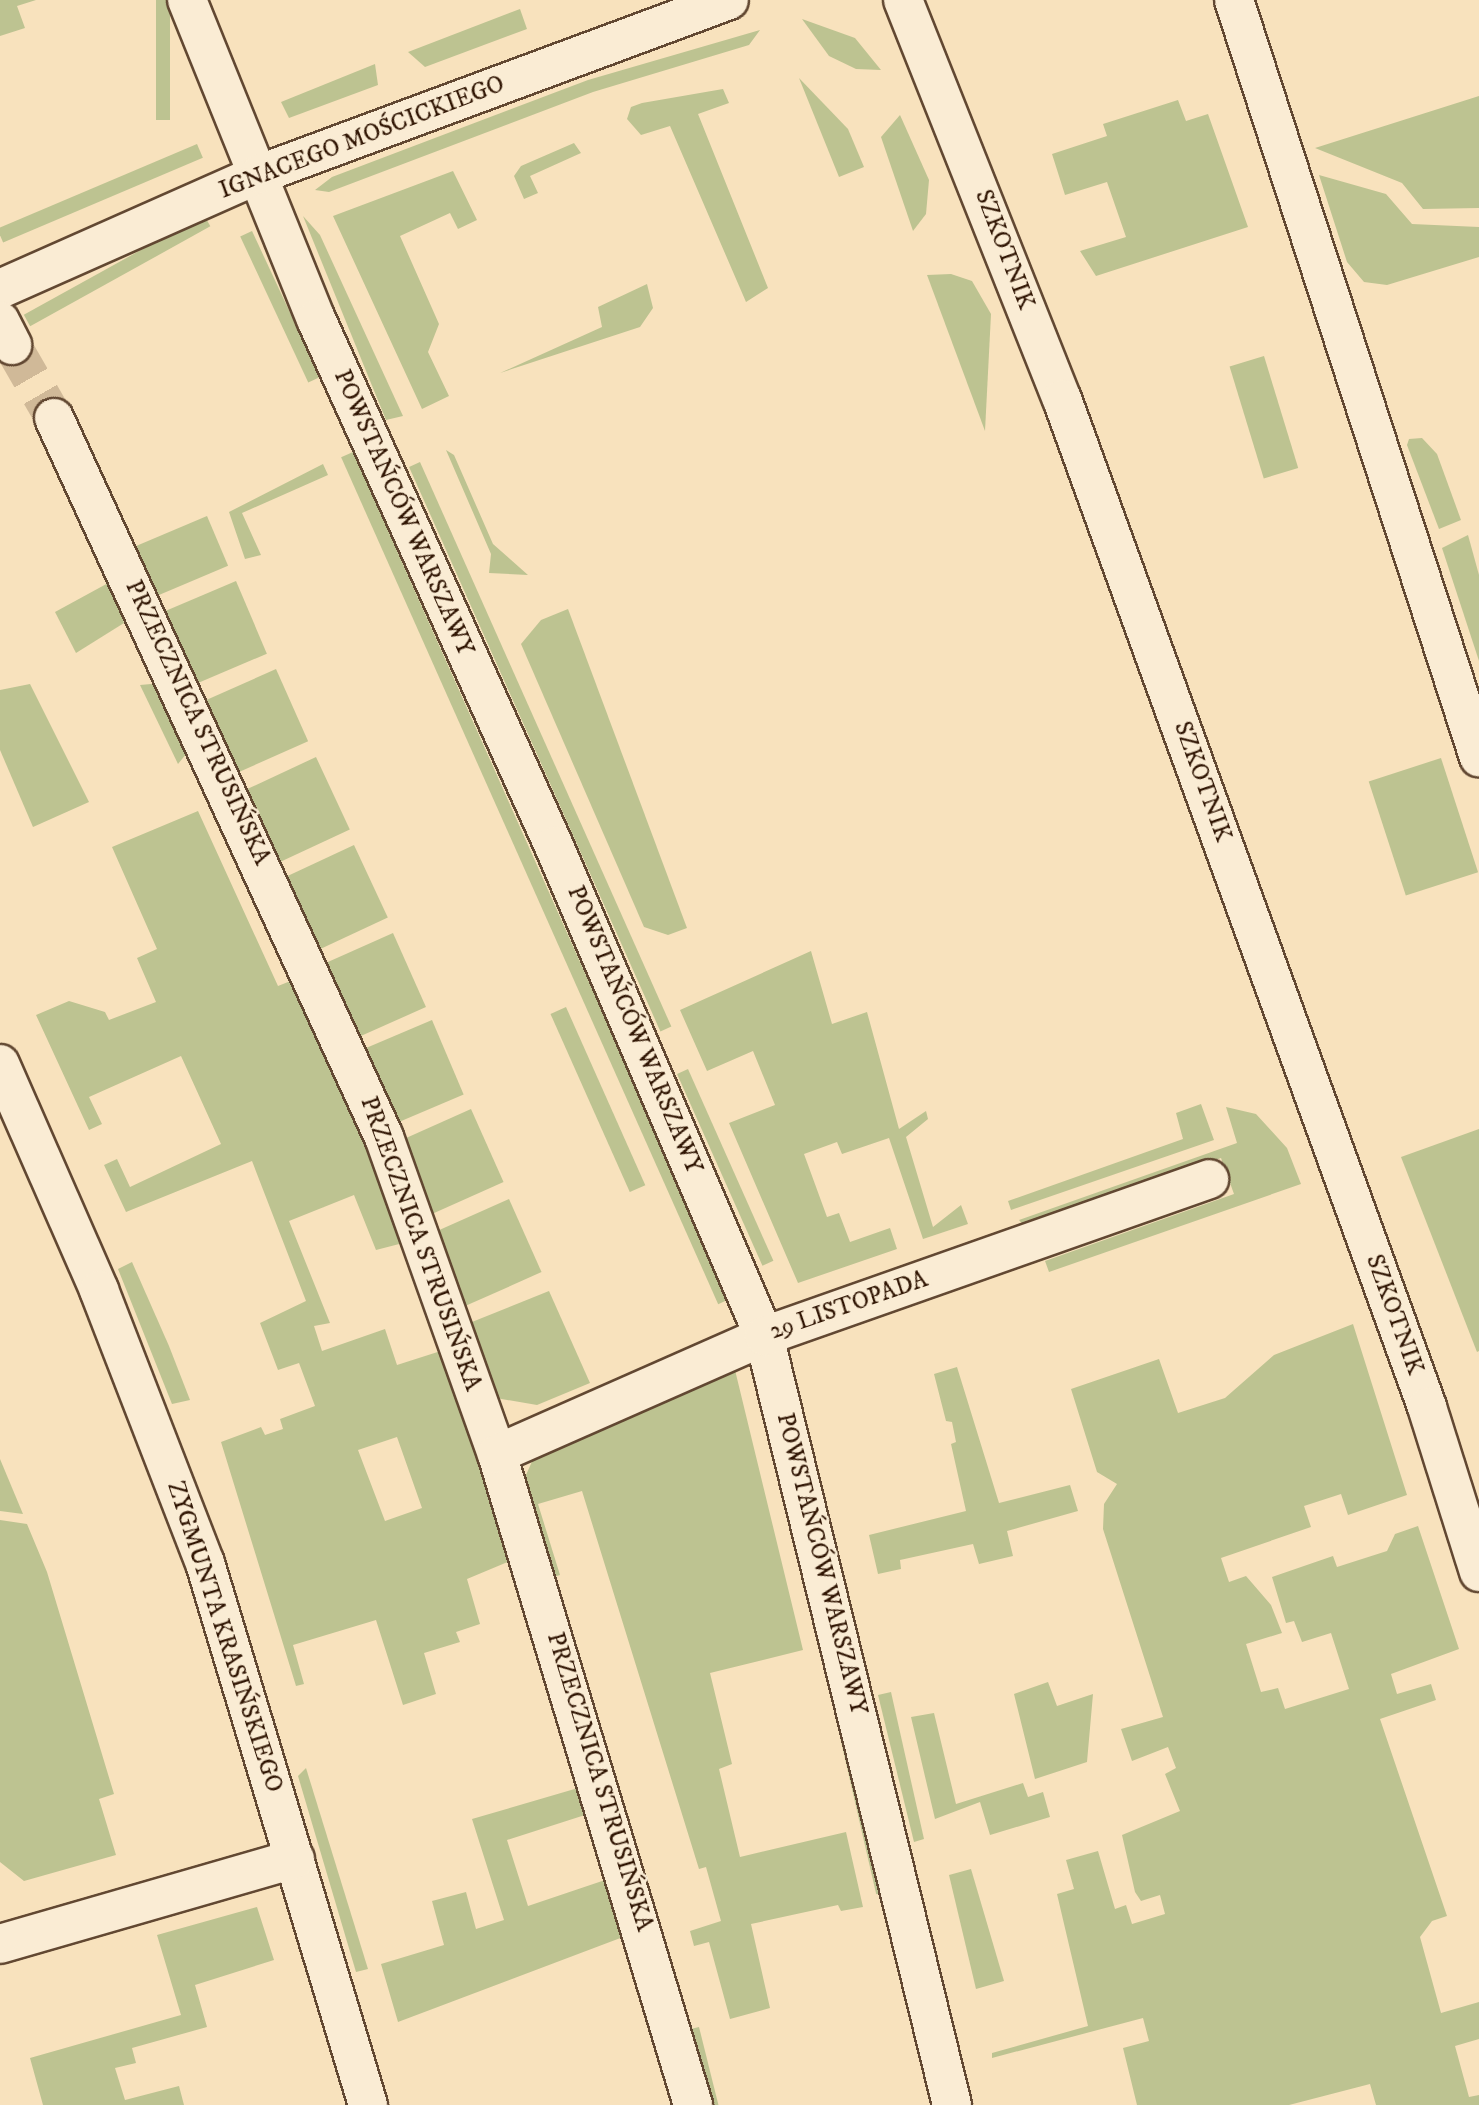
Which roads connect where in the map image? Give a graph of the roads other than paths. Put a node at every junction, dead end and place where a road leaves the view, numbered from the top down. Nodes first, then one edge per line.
1 (187, 0) edge
2 (729, 0) edge
3 (902, 0) edge
4 (1234, 0) edge
5 (260, 174) junction
6 (0, 289) edge
7 (54, 418) tunnel mouth
8 (1479, 757) edge
9 (0, 1064) edge
10 (1209, 1179) dead end
11 (764, 1336) junction
12 (497, 1454) junction
13 (1479, 1572) edge
14 (295, 1859) junction
15 (0, 1944) edge
16 (368, 2105) edge
17 (693, 2105) edge
18 (952, 2105) edge

1 - 5 street, POWSTAŃCÓW WARSZAWY
2 - 5 street, IGNACEGO MOŚCICKIEGO
3 - 13 street, SZKOTNIK
4 - 8 street
5 - 6 street, IGNACEGO MOŚCICKIEGO
5 - 11 street, POWSTAŃCÓW WARSZAWY
7 - 12 street, PRZECZNICA STRUSIŃSKA
9 - 14 street, ZYGMUNTA KRASIŃSKIEGO
10 - 11 street, 29 LISTOPADA
11 - 12 street, 29 LISTOPADA
11 - 18 street, POWSTAŃCÓW WARSZAWY
12 - 17 street, PRZECZNICA STRUSIŃSKA
14 - 15 street
14 - 16 street, ZYGMUNTA KRASIŃSKIEGO

